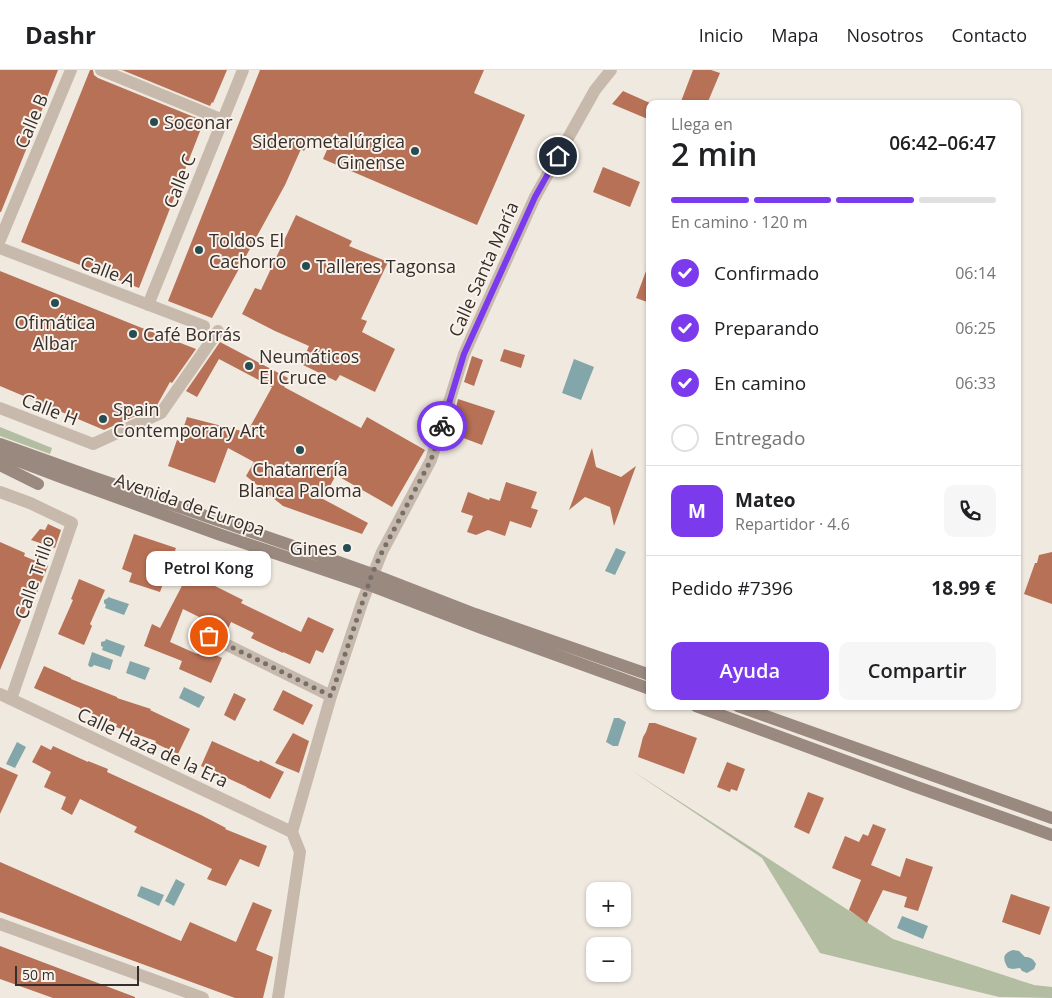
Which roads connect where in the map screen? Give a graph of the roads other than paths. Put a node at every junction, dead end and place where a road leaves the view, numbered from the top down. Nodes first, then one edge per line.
1 (71, 70) edge
2 (101, 70) edge
3 (243, 70) edge
4 (611, 70) edge
5 (223, 120) junction
6 (0, 240) edge
7 (0, 248) edge
8 (148, 305) junction
9 (204, 326) dead end
10 (218, 331) dead end
11 (0, 408) edge
12 (0, 444) edge
13 (0, 454) edge
14 (0, 465) edge
15 (38, 484) joint
16 (0, 492) edge
17 (30, 503) junction
18 (370, 579) junction
19 (209, 636) dead end
20 (646, 674) edge
21 (646, 688) edge
22 (5, 696) edge
23 (331, 696) junction
24 (707, 710) edge
25 (749, 710) edge
26 (1052, 818) edge
27 (292, 832) junction
28 (1052, 834) edge
29 (0, 924) edge
30 (203, 998) edge
31 (278, 998) edge

1 - 6 street, Calle B
2 - 5 street
3 - 5 street, Calle C
4 - 18 street, Calle Santa María
5 - 8 street, Calle C
7 - 8 street, Calle A
8 - 9 street, Calle A
10 - 11 street, Calle H
12 - 18 main road, Avenida de Europa
13 - 18 main road, Avenida de Europa
14 - 15 main road
15 - 17 street
16 - 17 street
17 - 22 street, Calle Trillo
18 - 20 main road
18 - 21 main road
18 - 23 street, Calle Santa María
19 - 23 street
22 - 27 street, Calle Haza de la Era
23 - 27 street, Calle Santa María
24 - 28 main road
25 - 26 main road
27 - 31 street
29 - 30 street

